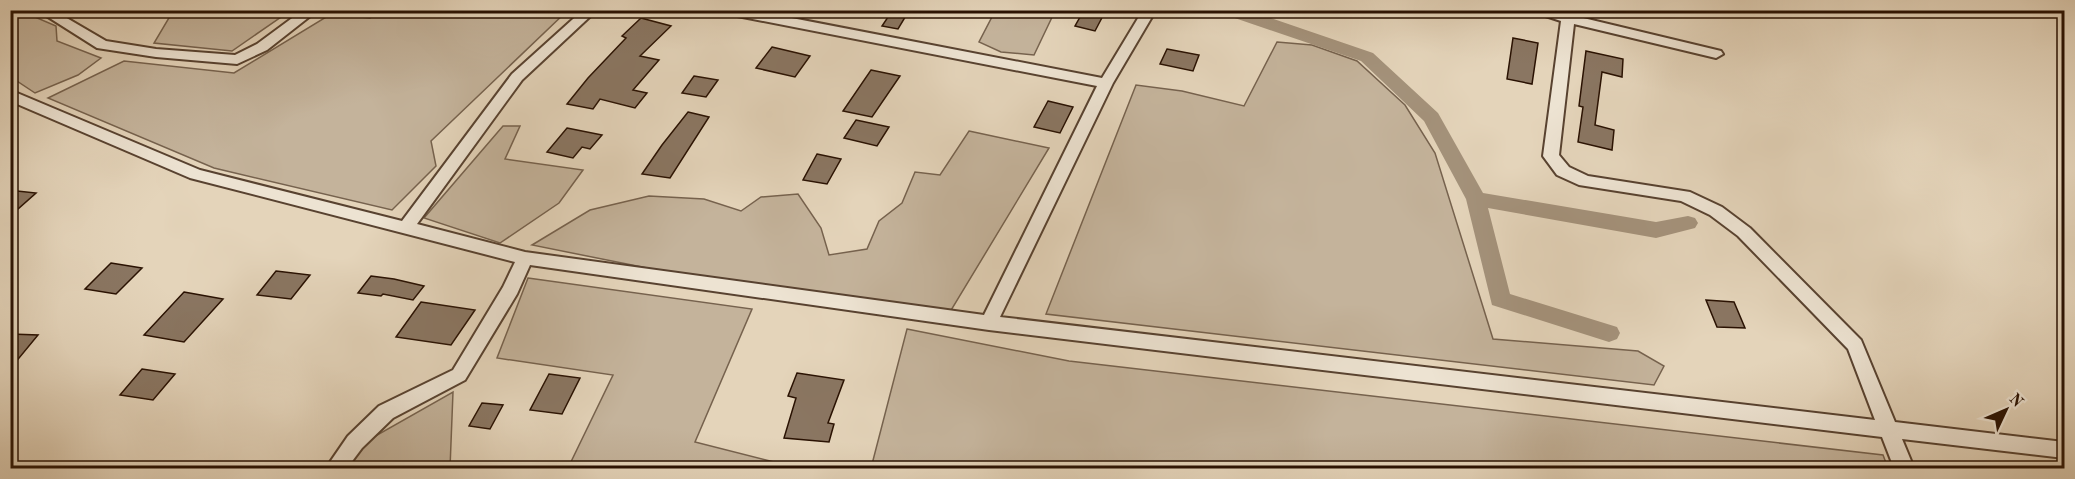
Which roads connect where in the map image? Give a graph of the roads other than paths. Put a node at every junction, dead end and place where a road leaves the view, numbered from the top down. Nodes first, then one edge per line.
1 (43, 10) edge
2 (312, 10) edge
3 (591, 10) edge
4 (727, 10) edge
5 (1150, 10) edge
6 (1533, 10) edge
7 (1568, 14) edge
8 (1716, 54) dead end
9 (1106, 83) junction
10 (10, 95) edge
11 (405, 228) junction
12 (525, 258) junction
13 (989, 323) junction
14 (1889, 431) junction
15 (2064, 450) edge
16 (336, 468) edge
17 (1904, 468) edge

1 - 2 street
3 - 11 street
4 - 9 street
5 - 9 street
6 - 7 street
7 - 8 street
7 - 14 street
9 - 13 street
10 - 11 street
11 - 12 street
12 - 13 street
12 - 16 street
13 - 14 street
14 - 15 street
14 - 17 street

